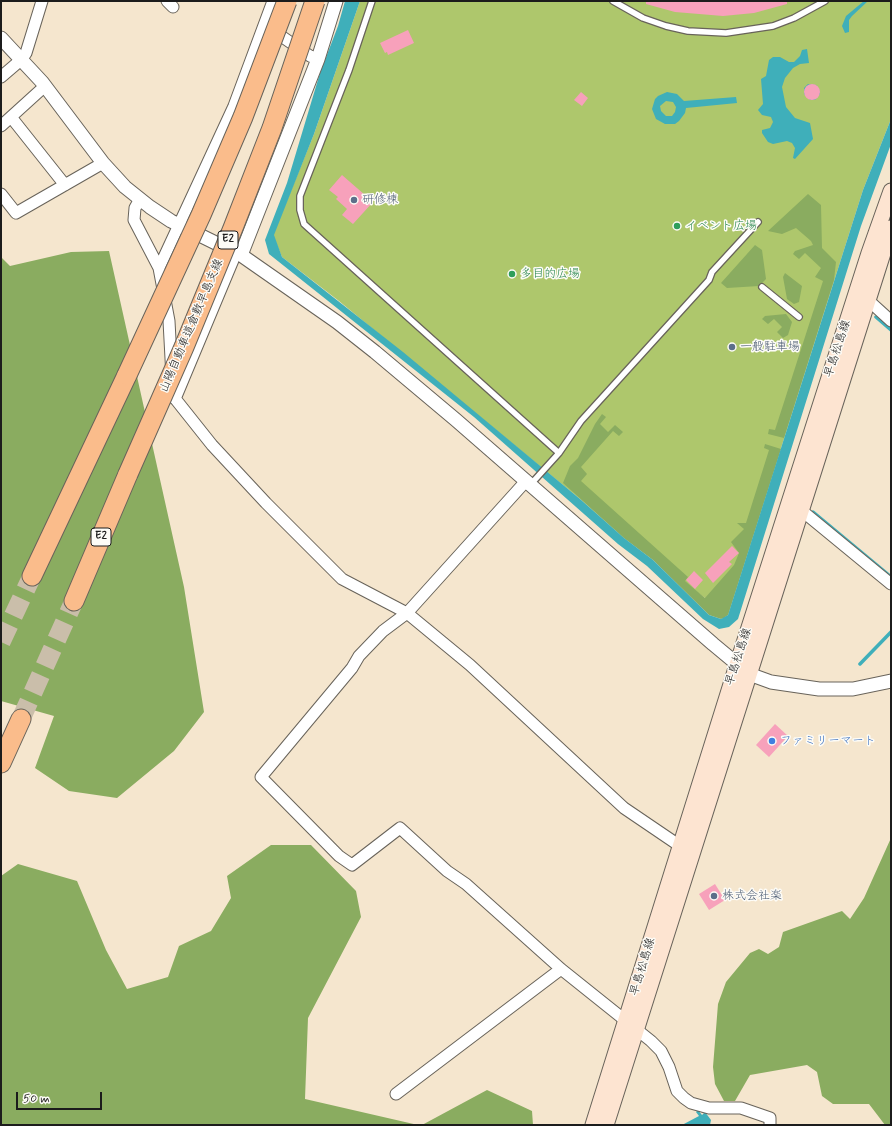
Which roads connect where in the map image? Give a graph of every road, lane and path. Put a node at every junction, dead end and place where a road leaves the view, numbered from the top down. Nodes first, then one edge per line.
1 (42, 1) edge
2 (273, 1) edge
3 (288, 1) edge
4 (315, 1) edge
5 (336, 1) edge
6 (372, 1) edge
7 (613, 1) edge
8 (825, 1) edge
9 (265, 24) junction
10 (1, 38) edge
11 (22, 59) junction
12 (318, 59) junction
13 (1, 77) edge
14 (45, 86) junction
15 (11, 117) junction
16 (1, 126) edge
17 (103, 164) junction
18 (65, 185) junction
19 (891, 191) edge
20 (1, 194) edge
21 (140, 199) junction
22 (758, 222) dead end
23 (179, 226) junction
24 (891, 228) edge
25 (239, 254) junction
26 (159, 268) junction
27 (762, 286) dead end
28 (868, 300) junction
29 (799, 317) dead end
30 (891, 321) edge
31 (175, 399) junction
32 (559, 453) junction
33 (532, 480) junction
34 (801, 510) junction
35 (32, 576) tunnel mouth
36 (891, 584) edge
37 (74, 601) tunnel mouth
38 (407, 613) junction
39 (737, 665) junction
40 (749, 674) junction
41 (891, 681) edge
42 (21, 719) tunnel mouth
43 (1, 763) edge
44 (680, 846) junction
45 (561, 969) junction
46 (631, 1026) junction
47 (396, 1094) dead end
48 (593, 1125) edge
49 (606, 1125) edge
50 (770, 1125) edge

1 - 11 street
2 - 9 street
3 - 35 highway, bridge
4 - 37 highway, 山陽自動車道倉敷早島支線 / E2, bridge
5 - 12 street
6 - 32 lane
7 - 8 lane
9 - 12 street
9 - 23 street
10 - 11 street
11 - 13 street
11 - 14 street
12 - 25 street
14 - 15 street
14 - 17 street
15 - 16 street
15 - 18 street
17 - 18 street
17 - 21 street
18 - 20 street
19 - 39 main road, 早島松島線
21 - 23 street
21 - 26 street
22 - 32 lane
23 - 25 street
23 - 26 street
24 - 28 main road, 早島松島線
25 - 31 street
25 - 33 street
26 - 31 street
27 - 29 lane
28 - 30 street
28 - 34 main road, 早島松島線
31 - 38 street
32 - 33 lane
33 - 38 street
33 - 39 street
34 - 36 street
34 - 40 main road, 早島松島線
38 - 44 street
38 - 45 street
39 - 40 street
39 - 44 main road, 早島松島線
40 - 41 street
40 - 46 main road, 早島松島線
42 - 43 highway
44 - 46 main road, 早島松島線
45 - 46 street
45 - 47 street
46 - 48 main road, 早島松島線
46 - 49 main road, 早島松島線
46 - 50 street

